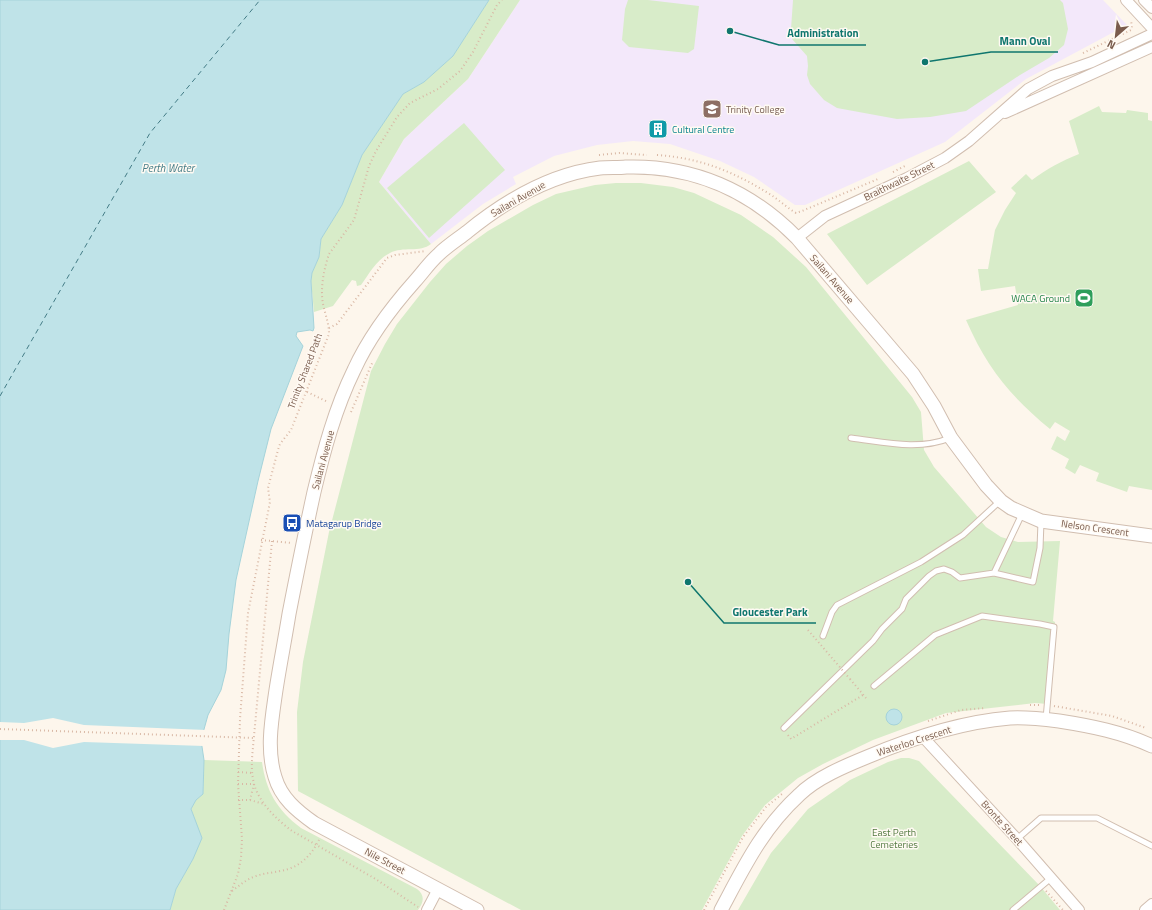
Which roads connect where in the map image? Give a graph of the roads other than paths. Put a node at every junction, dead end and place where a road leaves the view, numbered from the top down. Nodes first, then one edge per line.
1 (1126, 0) edge
2 (1144, 0) edge
3 (1152, 8) edge
4 (1152, 28) edge
5 (1152, 34) edge
6 (1152, 47) edge
7 (998, 116) junction
8 (797, 238) junction
9 (851, 438) dead end
10 (951, 438) junction
11 (1001, 501) junction
12 (1022, 514) junction
13 (1047, 522) junction
14 (1137, 534) junction
15 (1152, 536) edge
16 (1152, 542) edge
17 (994, 573) junction
18 (823, 636) dead end
19 (874, 686) dead end
20 (1046, 720) junction
21 (784, 728) dead end
22 (923, 737) junction
23 (1152, 744) edge
24 (294, 808) joint
25 (1017, 839) junction
26 (1152, 846) edge
27 (1051, 878) junction
28 (438, 889) junction
29 (1152, 904) edge
30 (424, 909) edge
31 (478, 910) edge
32 (722, 910) edge
33 (1013, 910) edge
34 (1079, 910) edge
35 (1145, 910) edge

1 - 4 street
2 - 3 street
5 - 7 street, Braithwaite Street
6 - 7 street, Braithwaite Street
7 - 8 street, Braithwaite Street
8 - 10 street, Sailani Avenue
8 - 24 street, Sailani Avenue
9 - 10 lane
10 - 11 street, Sailani Avenue
11 - 12 street, Sailani Avenue
11 - 18 lane
12 - 13 street, Sailani Avenue
12 - 17 lane
13 - 14 street, Nelson Crescent
13 - 17 lane
14 - 15 street, Nelson Crescent
14 - 16 street, Nelson Crescent
17 - 21 lane
19 - 20 lane
20 - 22 street, Waterloo Crescent
20 - 23 street, Waterloo Crescent
22 - 25 street, Bronte Street
22 - 32 street, Waterloo Crescent
24 - 28 street, Nile Street
25 - 26 lane
25 - 27 street, Bronte Street
27 - 33 lane
27 - 34 street, Bronte Street
28 - 30 street
28 - 31 street, Nile Street
29 - 35 street

